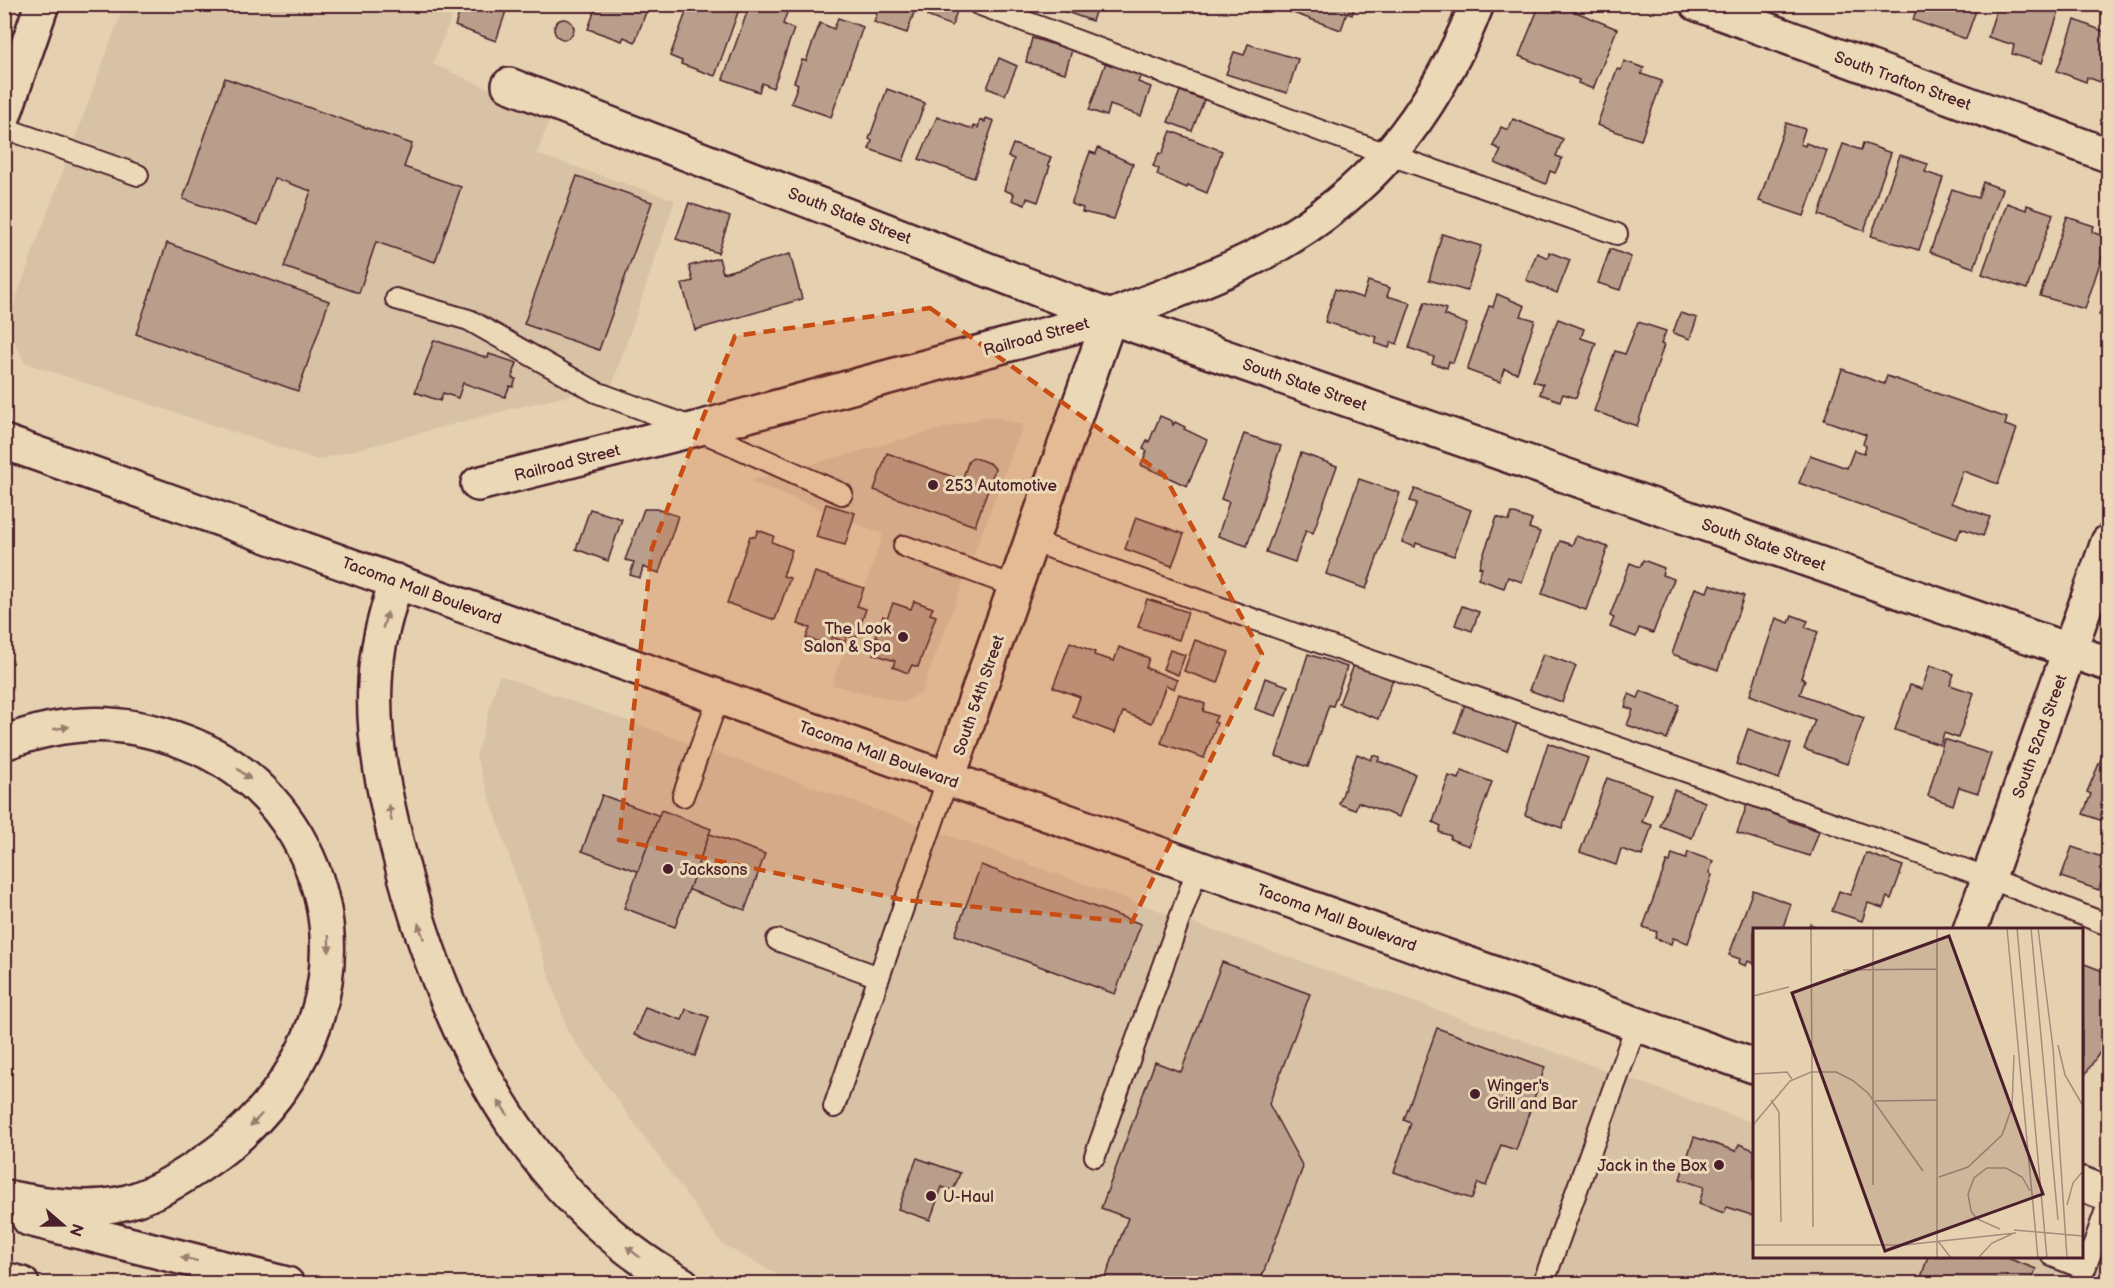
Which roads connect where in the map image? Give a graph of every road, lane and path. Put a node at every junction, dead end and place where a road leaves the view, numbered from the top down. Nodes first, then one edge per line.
1 (42, 4) edge
2 (978, 4) edge
3 (1477, 4) edge
4 (1697, 4) edge
5 (509, 85) dead end
6 (4, 115) edge
7 (4, 128) edge
8 (1392, 154) junction
9 (2109, 155) edge
10 (138, 175) dead end
11 (1617, 234) dead end
12 (396, 299) dead end
13 (1110, 317) junction
14 (696, 429) junction
15 (4, 442) edge
16 (477, 484) dead end
17 (842, 494) dead end
18 (1031, 541) junction
19 (2109, 542) edge
20 (904, 546) dead end
21 (396, 581) junction
22 (1016, 587) junction
23 (2070, 650) junction
24 (2109, 664) edge
25 (719, 696) junction
26 (4, 743) edge
27 (948, 778) junction
28 (683, 796) dead end
29 (1198, 867) junction
30 (1989, 878) junction
31 (2109, 925) edge
32 (1971, 928) edge
33 (777, 940) dead end
34 (879, 977) junction
35 (1637, 1023) junction
36 (1753, 1065) edge
37 (834, 1107) dead end
38 (1095, 1156) dead end
39 (2083, 1184) edge
40 (2109, 1194) edge
41 (4, 1197) edge
42 (2109, 1204) edge
43 (4, 1212) edge
44 (2055, 1258) edge
45 (4, 1279) edge
46 (22, 1284) edge
47 (287, 1284) edge
48 (682, 1284) edge
49 (1543, 1284) edge

1 - 6 main road
2 - 8 lane
3 - 8 main road, Railroad Street
4 - 9 main road, South Trafton Street
5 - 13 main road, South State Street
7 - 10 lane
8 - 11 lane
8 - 13 main road, Railroad Street
12 - 14 lane
13 - 14 main road, Railroad Street
13 - 18 main road, South 54th Street
13 - 23 main road, South State Street
14 - 16 main road, Railroad Street
14 - 17 lane
15 - 21 main road, Tacoma Mall Boulevard
18 - 22 main road, South 54th Street
18 - 30 lane
19 - 23 main road, South 52nd Street
20 - 22 lane
21 - 25 main road, Tacoma Mall Boulevard
48 -> 21 main road
22 - 27 main road, South 54th Street
23 - 24 main road, South State Street
23 - 30 main road, South 52nd Street
25 - 27 main road, Tacoma Mall Boulevard
25 - 28 lane
26 -> 41 main road
27 - 29 main road, Tacoma Mall Boulevard
27 - 34 lane, South 54th Street
29 - 35 main road, Tacoma Mall Boulevard
29 - 38 lane
30 - 31 lane
30 - 32 main road, South 52nd Street
33 - 34 lane
34 - 37 lane, South 54th Street
35 - 36 main road, Tacoma Mall Boulevard
35 - 49 lane
39 - 40 main road
42 - 44 lane
47 -> 43 main road
45 - 46 main road

